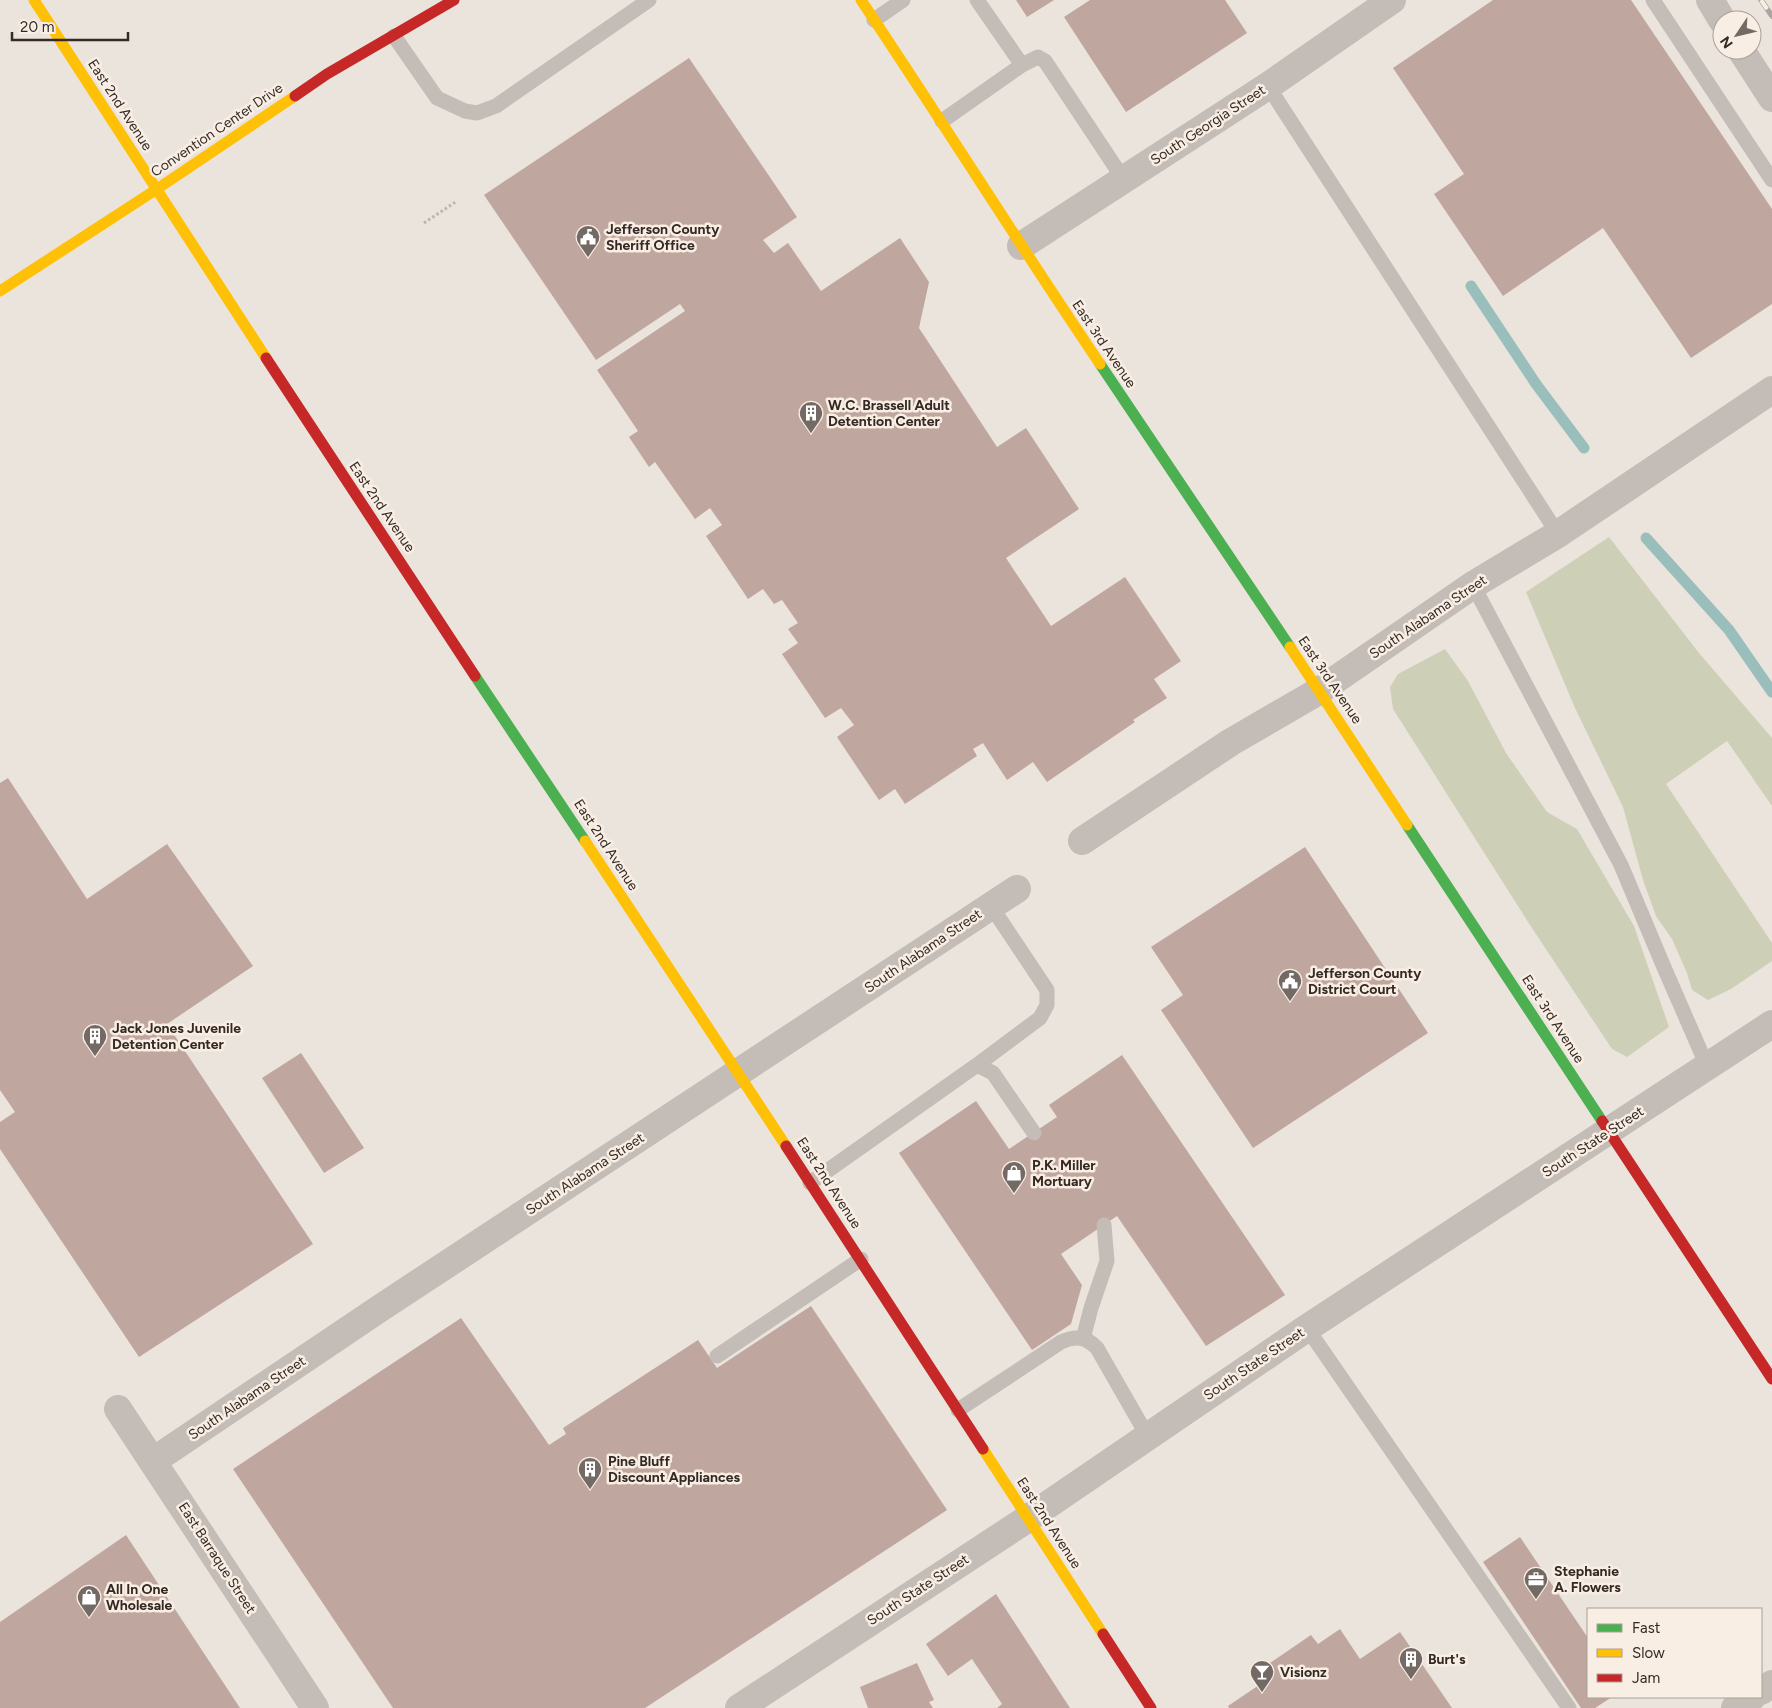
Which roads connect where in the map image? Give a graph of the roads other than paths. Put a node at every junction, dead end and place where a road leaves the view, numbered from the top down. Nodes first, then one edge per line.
1 (34, 0) edge
2 (454, 0) edge
3 (649, 0) edge
4 (861, 0) edge
5 (903, 0) edge
6 (977, 0) edge
7 (1392, 0) edge
8 (1653, 0) edge
9 (874, 20) junction
10 (394, 36) junction
11 (1747, 60) edge
12 (1022, 65) junction
13 (1268, 86) junction
14 (1772, 98) edge
15 (942, 121) junction
16 (1124, 180) junction
17 (1772, 180) edge
18 (157, 189) junction
19 (1021, 246) junction
20 (0, 290) edge
21 (1772, 390) edge
22 (1558, 534) junction
23 (1474, 585) junction
24 (1319, 690) junction
25 (1082, 841) dead end
26 (1018, 888) dead end
27 (991, 906) junction
28 (1772, 1024) edge
29 (977, 1065) junction
30 (1707, 1066) junction
31 (739, 1073) junction
32 (1034, 1132) dead end
33 (1609, 1132) junction
34 (810, 1183) junction
35 (1104, 1225) dead end
36 (861, 1259) junction
37 (1307, 1328) junction
38 (1083, 1339) junction
39 (717, 1356) dead end
40 (1772, 1379) edge
41 (118, 1409) dead end
42 (958, 1410) junction
43 (1148, 1437) junction
44 (153, 1461) junction
45 (1027, 1519) junction
46 (1751, 1698) edge
47 (315, 1708) edge
48 (739, 1708) edge
49 (1151, 1708) edge
50 (1570, 1708) edge
51 (1736, 1708) edge

1 - 18 street, East 2nd Avenue
2 - 10 street, Convention Center Drive
3 - 10 lane
4 - 9 street, East 3rd Avenue
5 - 9 lane
6 - 12 lane
7 - 13 street, South Georgia Street
8 - 17 lane
9 - 15 street, East 3rd Avenue
10 - 18 street, Convention Center Drive
11 - 14 street
12 - 15 lane
12 - 16 lane
13 - 16 street, South Georgia Street
13 - 22 lane
15 - 19 street, East 3rd Avenue
16 - 19 street, South Georgia Street
18 - 20 street, Convention Center Drive
18 - 31 street, East 2nd Avenue
19 - 24 street, East 3rd Avenue
21 - 22 street, South Alabama Street
22 - 23 street, South Alabama Street
23 - 24 street, South Alabama Street
23 - 30 lane
24 - 25 street, South Alabama Street
24 - 33 street, East 3rd Avenue
26 - 27 street, South Alabama Street
27 - 29 lane
27 - 31 street, South Alabama Street
28 - 30 street, South State Street
29 - 32 lane
29 - 34 lane
30 - 33 street, South State Street
31 - 34 street, East 2nd Avenue
31 - 44 street, South Alabama Street
33 - 37 street, South State Street
33 - 40 street, East 3rd Avenue
34 - 36 street, East 2nd Avenue
35 - 38 lane
36 - 39 lane
36 - 42 street, East 2nd Avenue
37 - 43 street, South State Street
37 - 50 lane
38 - 42 lane
38 - 43 lane
41 - 44 street, East Barraque Street
42 - 45 street, East 2nd Avenue
43 - 45 street, South State Street
44 - 47 street, East Barraque Street
45 - 48 street, South State Street
45 - 49 street, East 2nd Avenue
46 - 51 street

